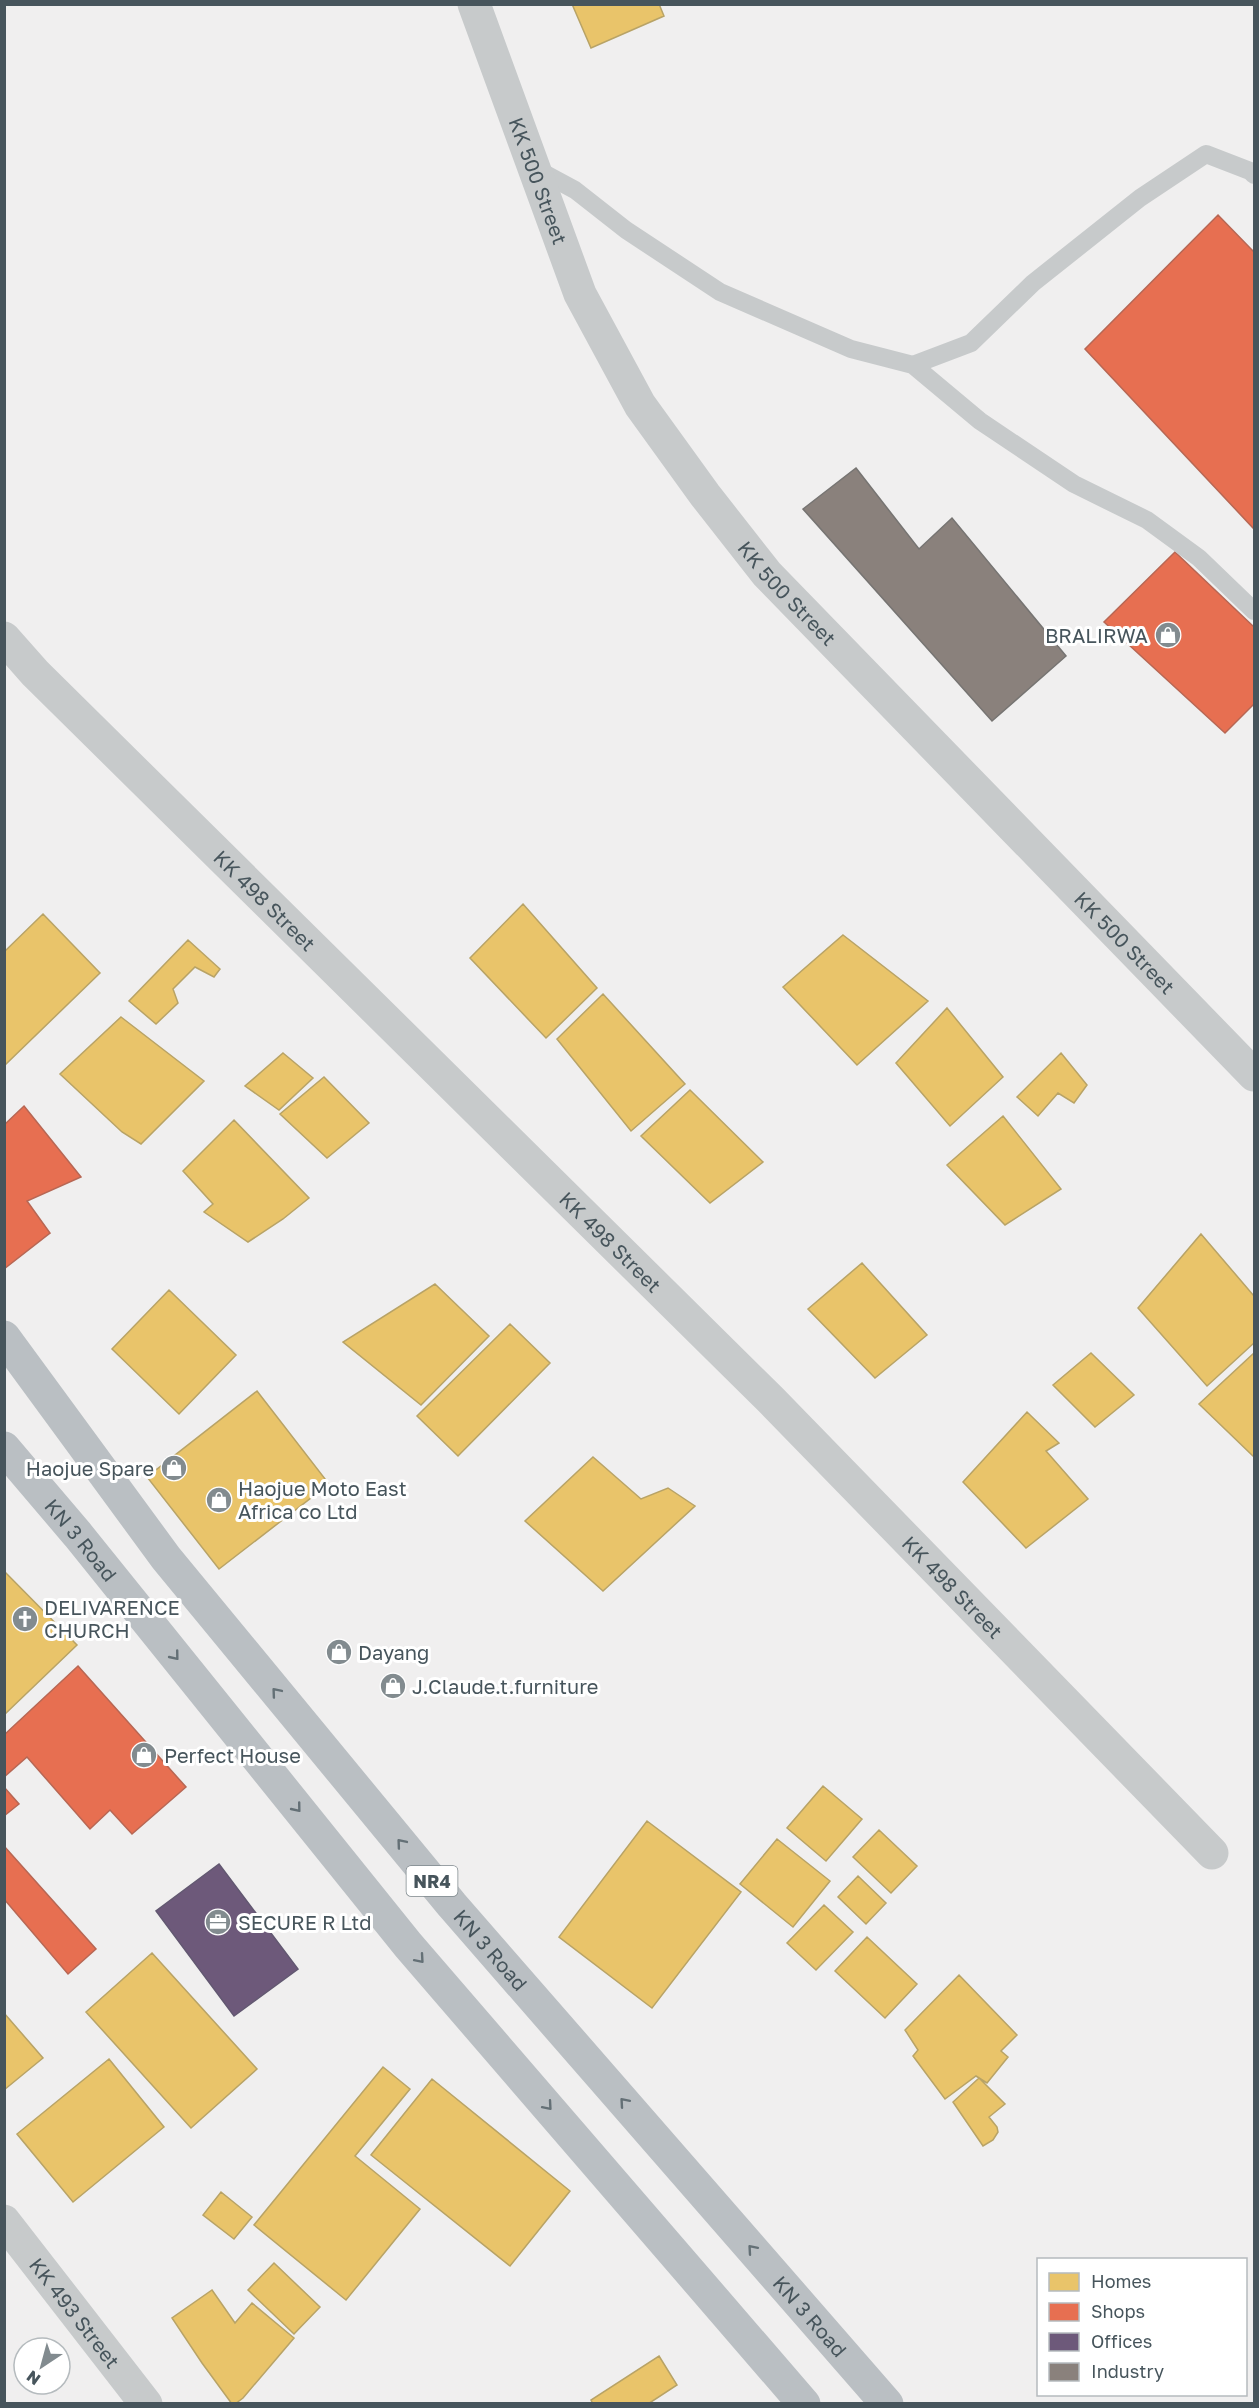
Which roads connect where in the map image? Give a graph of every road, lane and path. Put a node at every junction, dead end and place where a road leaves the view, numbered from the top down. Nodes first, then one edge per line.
1 (474, 4) edge
2 (532, 167) junction
3 (1254, 175) edge
4 (913, 365) junction
5 (1254, 611) edge
6 (4, 638) edge
7 (1254, 1075) edge
8 (4, 1337) edge
9 (4, 1448) edge
10 (1212, 1853) dead end
11 (4, 2221) edge
12 (146, 2403) edge
13 (804, 2403) edge
14 (887, 2403) edge

1 - 2 street, KK 500 Street
2 - 4 lane
2 - 7 street, KK 500 Street
3 - 4 lane
4 - 5 lane
6 - 10 street, KK 498 Street
14 -> 8 highway, KN 3 Road / NR4
9 -> 13 highway, KN 3 Road
11 - 12 street, KK 493 Street

